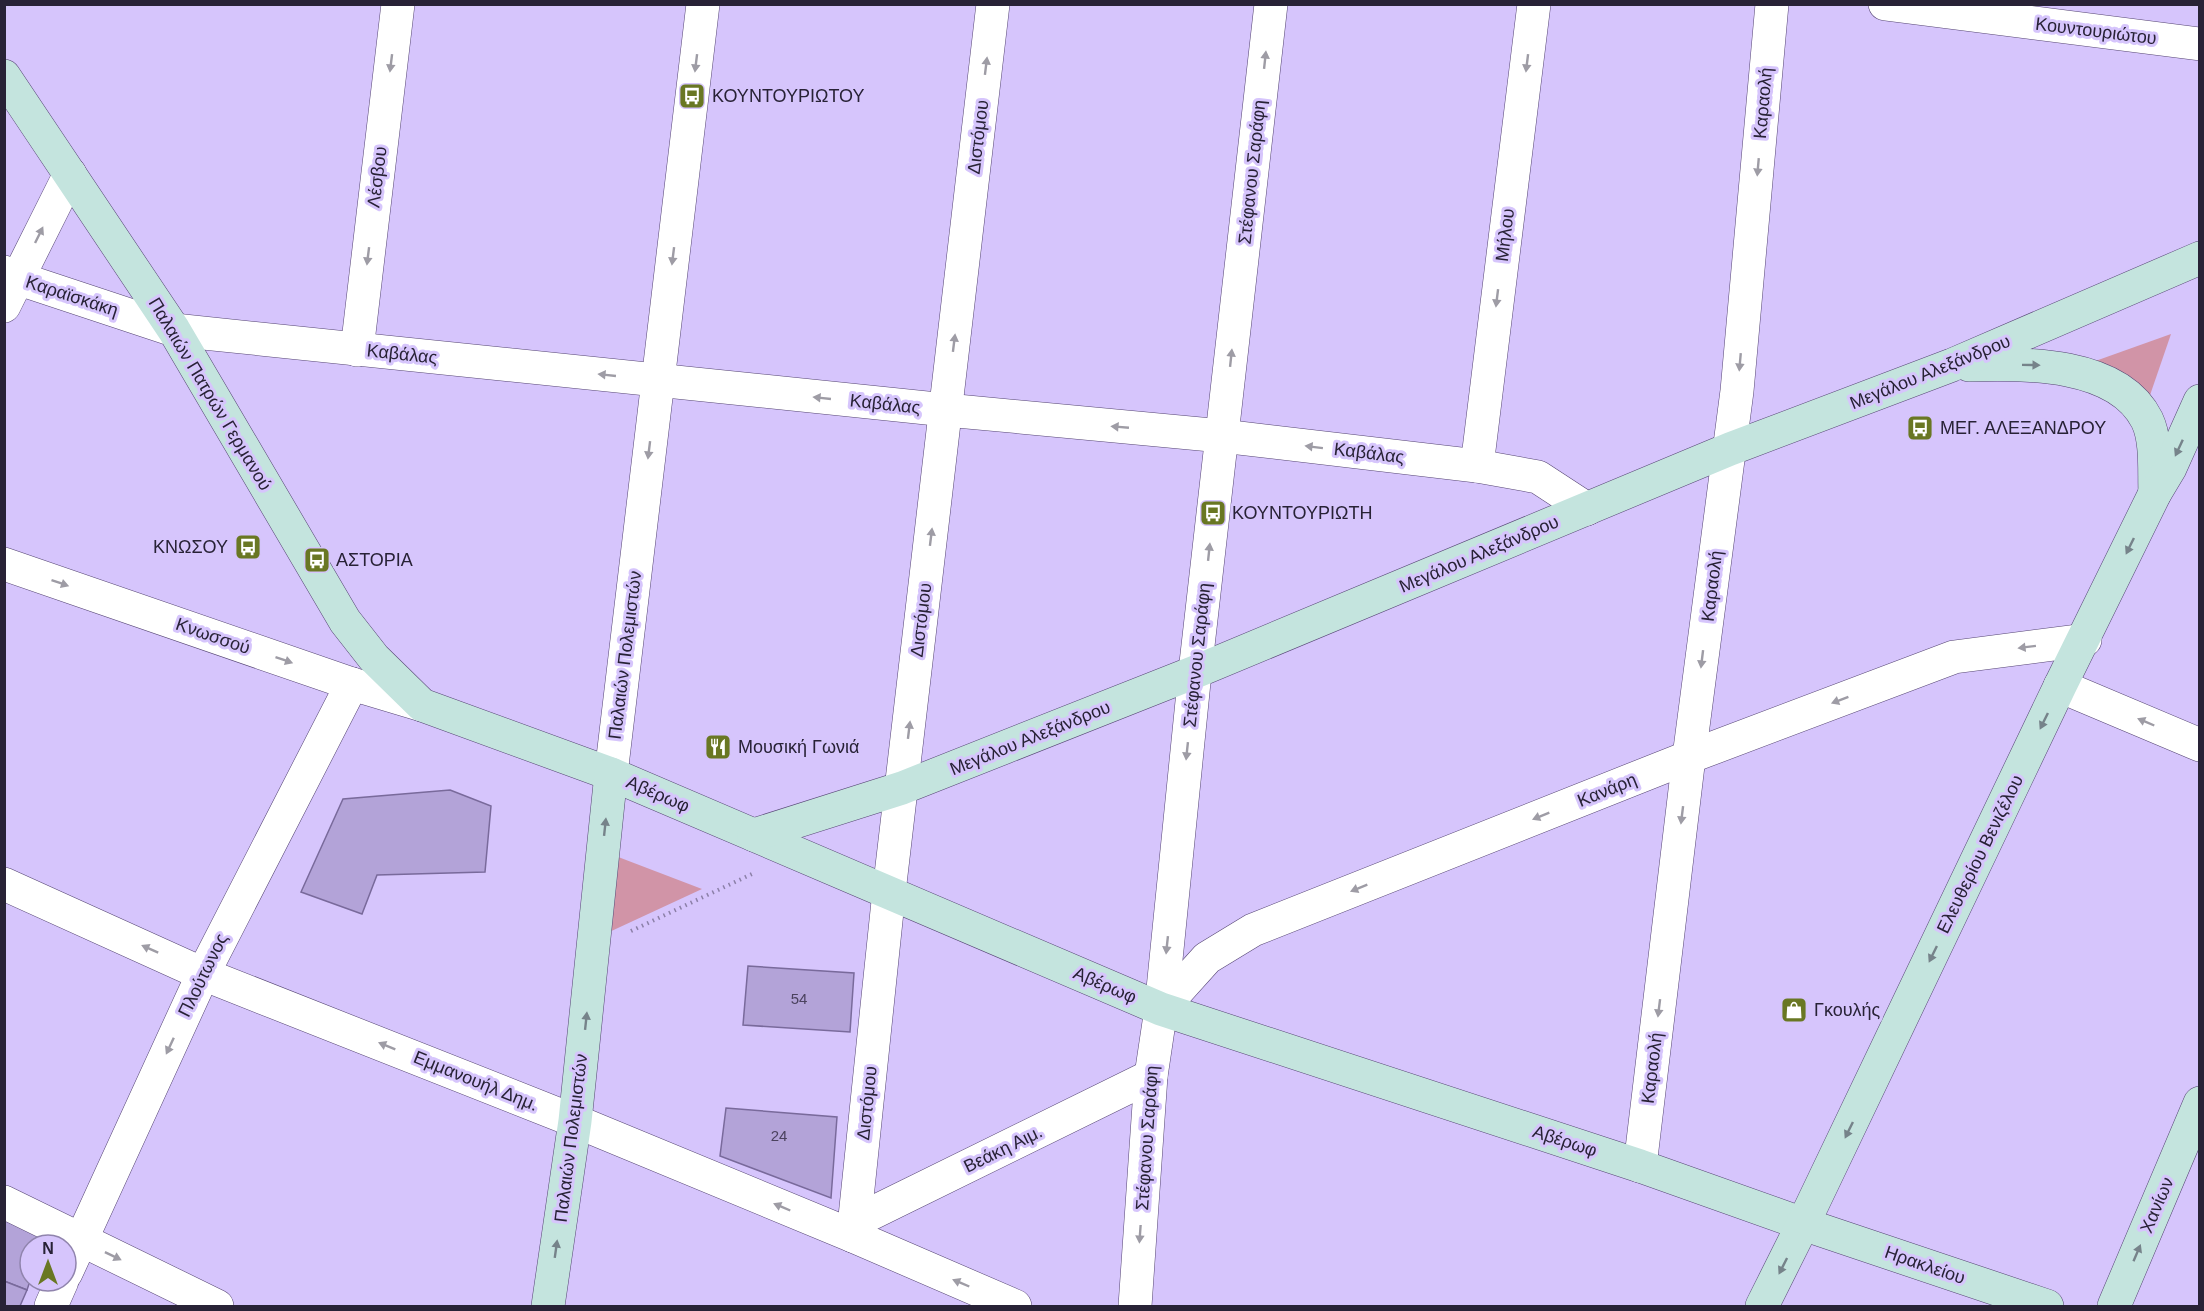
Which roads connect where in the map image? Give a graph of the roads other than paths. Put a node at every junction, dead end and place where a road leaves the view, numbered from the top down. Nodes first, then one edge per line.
1 (398, 4) edge
2 (703, 4) edge
3 (993, 4) edge
4 (1271, 4) edge
5 (1534, 4) edge
6 (1772, 4) edge
7 (1885, 4) edge
8 (2199, 44) edge
9 (4, 76) edge
10 (70, 174) junction
11 (2199, 258) edge
12 (9, 285) edge
13 (174, 330) junction
14 (357, 350) junction
15 (1952, 365) junction
16 (658, 381) junction
17 (2199, 401) edge
18 (946, 410) junction
19 (1222, 436) junction
20 (1730, 449) junction
21 (1476, 466) junction
22 (2155, 493) junction
23 (1587, 509) junction
24 (4, 564) edge
25 (2085, 640) junction
26 (1195, 672) junction
27 (352, 684) junction
28 (2060, 687) junction
29 (422, 705) junction
30 (2199, 745) edge
31 (1689, 757) junction
32 (611, 774) junction
33 (902, 788) junction
34 (754, 835) junction
35 (4, 884) edge
36 (889, 892) junction
37 (203, 974) junction
38 (1161, 1009) junction
39 (1151, 1076) junction
40 (2199, 1103) edge
41 (576, 1121) junction
42 (1640, 1166) junction
43 (4, 1202) edge
44 (1803, 1224) junction
45 (854, 1229) junction
46 (81, 1240) junction
47 (78, 1247) edge
48 (217, 1306) edge
49 (548, 1306) edge
50 (1015, 1306) edge
51 (1135, 1306) edge
52 (1762, 1306) edge
53 (2047, 1306) edge
54 (2114, 1306) edge

1 -> 14 street, Λέσβου
2 -> 16 street, Παλαιών Πολεμιστών
18 -> 3 street, Διστόμου
19 -> 4 street, Στέφανου Σαράφη
5 -> 21 street, Μήλου
6 -> 20 street, Καραολή
7 - 8 street, Κουντουριώτου
9 - 10 street, Παλαιών Πατρών Γερμανού
12 -> 10 street
10 - 13 street, Παλαιών Πατρών Γερμανού
11 - 15 street, Μεγάλου Αλεξάνδρου
12 - 13 street, Καραϊσκάκη
13 - 14 street, Καβάλας
13 - 29 street, Παλαιών Πατρών Γερμανού
16 -> 14 street, Καβάλας
15 - 20 street, Μεγάλου Αλεξάνδρου
15 -> 22 street
18 -> 16 street, Καβάλας
16 -> 32 street, Παλαιών Πολεμιστών
17 -> 22 street, Ελευθερίου Βενιζέλου
19 -> 18 street, Καβάλας
33 -> 18 street, Διστόμου
21 -> 19 street, Καβάλας
26 -> 19 street, Στέφανου Σαράφη
20 - 23 street, Μεγάλου Αλεξάνδρου
20 -> 31 street, Καραολή
21 - 23 street, Καβάλας
22 -> 25 street, Ελευθερίου Βενιζέλου
23 - 26 street, Μεγάλου Αλεξάνδρου
24 -> 27 street, Κνωσσού
25 - 28 street, Ελευθερίου Βενιζέλου
25 -> 31 street, Κανάρη
26 - 33 street, Μεγάλου Αλεξάνδρου
26 -> 38 street, Στέφανου Σαράφη
27 - 29 street, Κνωσσού
27 - 37 street, Πλούτωνος
30 -> 28 street
28 -> 44 street, Ελευθερίου Βενιζέλου
29 - 32 street, Αβέρωφ
31 -> 38 street, Κανάρη
31 -> 42 street, Καραολή
32 - 34 street, Αβέρωφ
41 -> 32 street, Παλαιών Πολεμιστών
33 - 34 street, Μεγάλου Αλεξάνδρου
33 - 36 street, Διστόμου
34 - 36 street, Αβέρωφ
37 -> 35 street, Εμμανουήλ Δημ.
36 - 38 street, Αβέρωφ
36 - 45 street, Διστόμου
41 -> 37 street, Εμμανουήλ Δημ.
37 -> 46 street, Πλούτωνος
38 - 39 street, Στέφανου Σαράφη
38 - 42 street, Αβέρωφ
39 - 45 street, Βεάκη Αιμ.
39 -> 51 street, Στέφανου Σαράφη
54 -> 40 street, Χανίων
45 -> 41 street, Εμμανουήλ Δημ.
49 -> 41 street, Παλαιών Πολεμιστών
42 - 44 street, Αβέρωφ
43 - 46 street
44 -> 52 street, Ελευθερίου Βενιζέλου
44 - 53 street, Ηρακλείου
50 -> 45 street, Εμμανουήλ Δημ.
46 - 47 street, Πλούτωνος
46 -> 48 street

